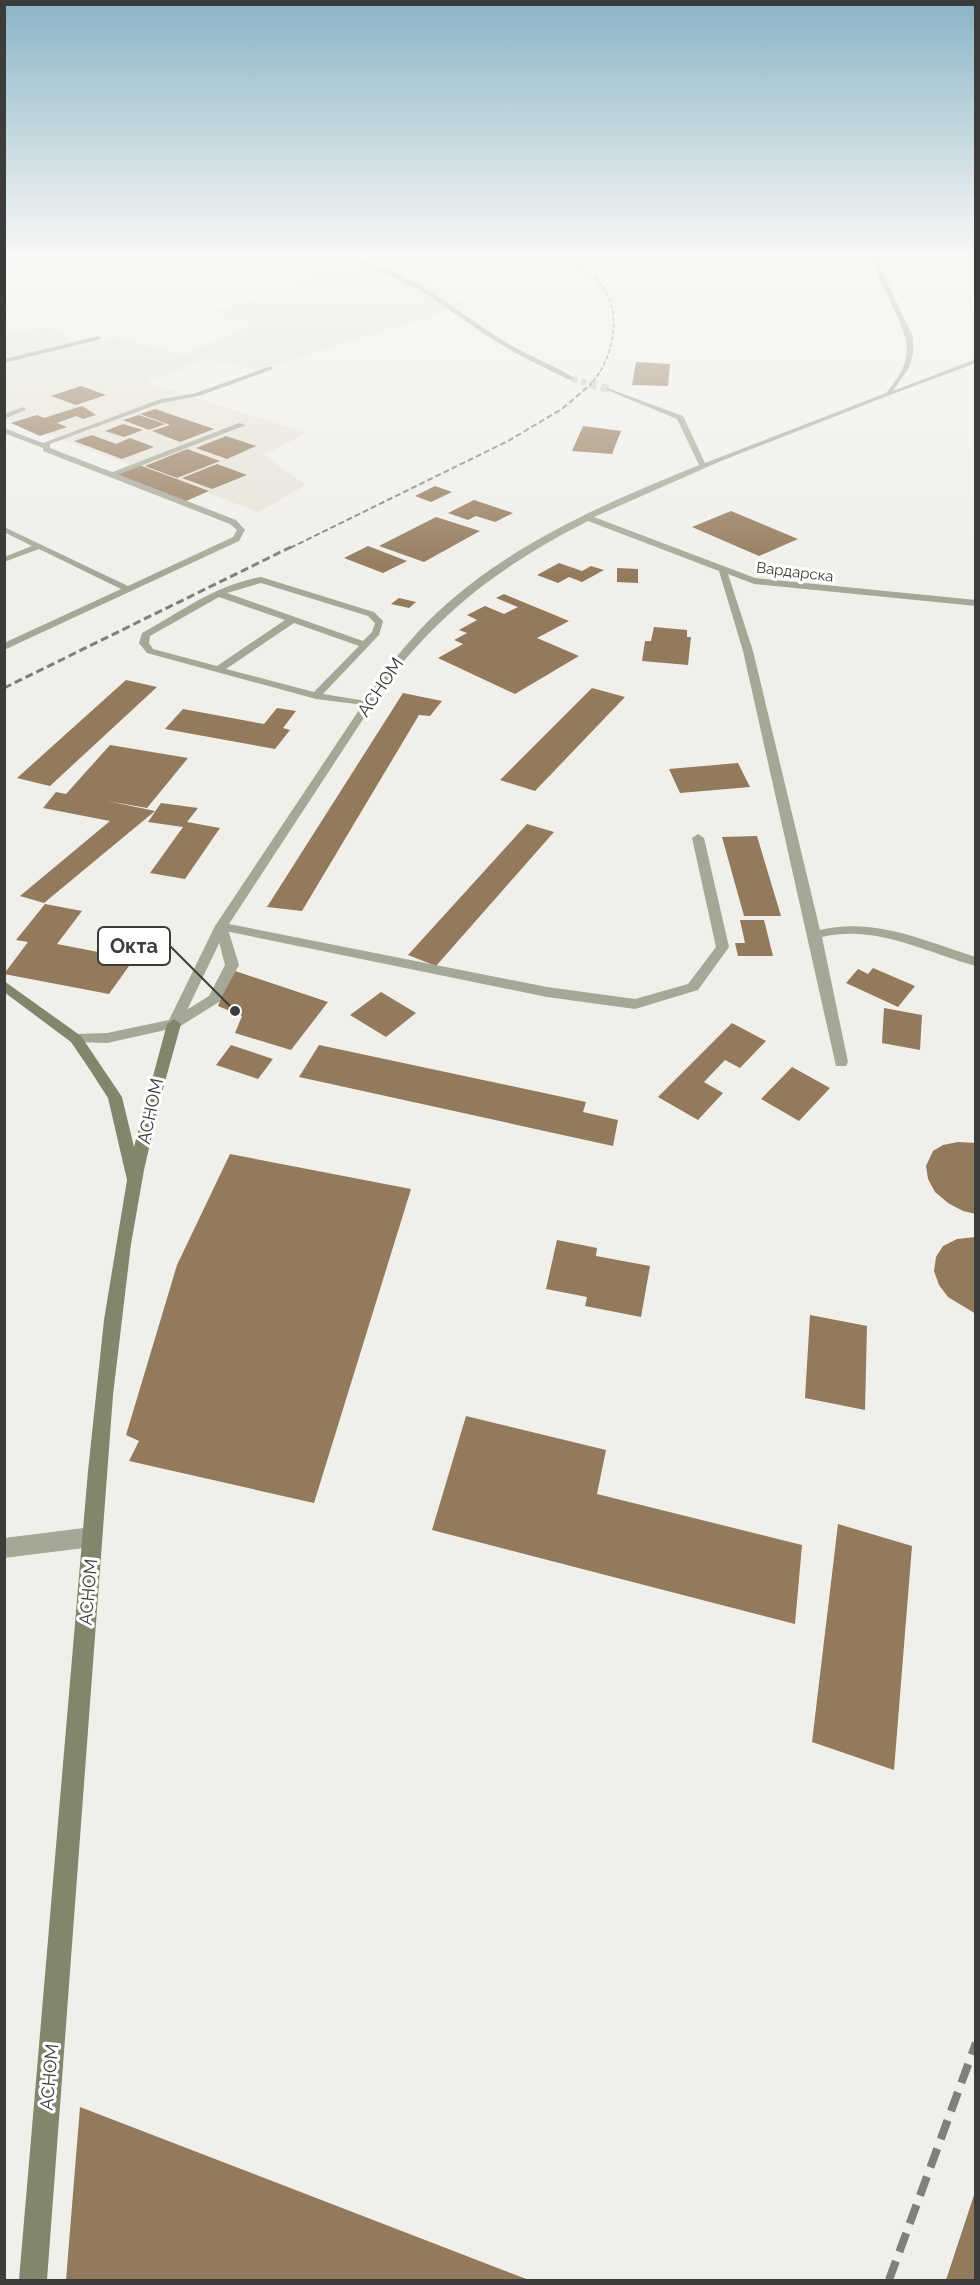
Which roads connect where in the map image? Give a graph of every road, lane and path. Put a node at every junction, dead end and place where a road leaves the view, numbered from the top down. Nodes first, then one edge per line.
1 (540, 363) edge
2 (908, 363) edge
3 (971, 363) edge
4 (272, 368) dead end
5 (572, 379) tunnel mouth
6 (609, 389) tunnel mouth
7 (888, 394) junction
8 (24, 409) dead end
9 (4, 417) edge
10 (242, 425) dead end
11 (4, 430) edge
12 (45, 446) junction
13 (703, 466) junction
14 (109, 475) junction
15 (586, 517) junction
16 (4, 529) edge
17 (40, 546) junction
18 (4, 561) edge
19 (723, 571) junction
20 (129, 590) junction
21 (220, 594) junction
22 (975, 603) edge
23 (293, 619) junction
24 (366, 645) junction
25 (4, 647) edge
26 (219, 669) junction
27 (316, 696) junction
28 (368, 704) junction
29 (698, 838) dead end
30 (222, 926) junction
31 (815, 935) junction
32 (975, 963) edge
33 (4, 985) edge
34 (174, 1024) junction
35 (76, 1038) junction
36 (841, 1062) dead end
37 (135, 1182) junction
38 (92, 1537) junction
39 (4, 1548) edge
40 (33, 2280) edge

1 - 5 street
2 - 7 street
3 - 7 street, АСНОМ
4 - 12 street
6 - 13 street
7 - 13 street, АСНОМ
8 - 9 street
10 - 14 street
11 - 12 street
12 - 14 street
13 - 15 street, АСНОМ
14 - 20 street
15 - 19 street, Вардарска
15 - 28 street, АСНОМ
16 - 17 street
17 - 18 street
17 - 20 street
19 - 22 street, Вардарска
19 - 31 street
20 - 25 street
21 - 23 street
21 - 24 street
21 - 26 street
23 - 24 street
23 - 26 street
24 - 27 street
26 - 27 street
27 - 28 street
28 - 30 street, АСНОМ
29 - 30 street
30 - 34 street, АСНОМ
30 - 34 street
31 - 32 street
31 - 36 street
33 - 35 main road
34 - 35 street
34 - 37 main road, АСНОМ
35 - 37 main road
37 - 38 main road, АСНОМ
38 - 39 street
38 - 40 main road, АСНОМ

